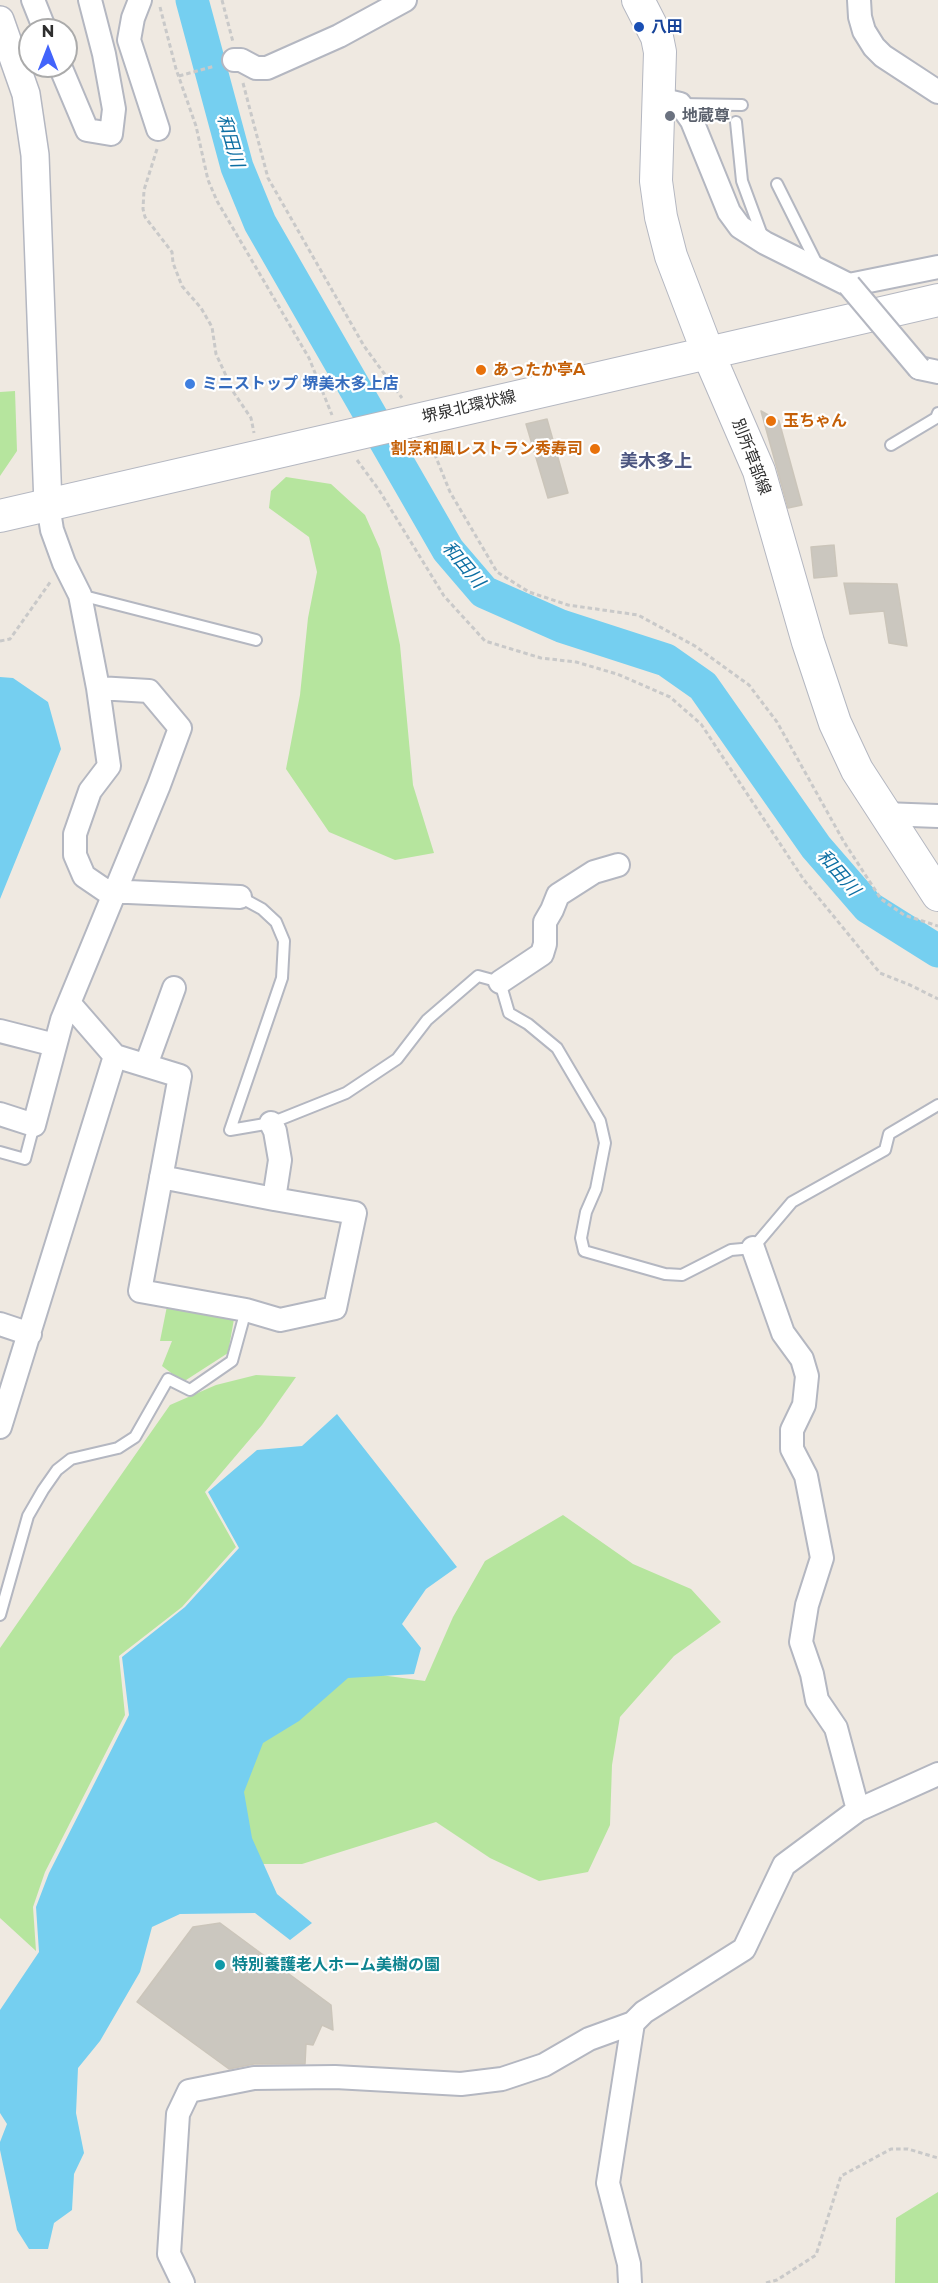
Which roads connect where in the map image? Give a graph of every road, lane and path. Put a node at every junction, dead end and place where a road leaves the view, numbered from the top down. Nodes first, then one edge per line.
1 (33, 0) edge
2 (90, 0) edge
3 (140, 0) edge
4 (158, 0) edge
5 (222, 0) edge
6 (405, 0) edge
7 (638, 0) edge
8 (859, 0) edge
9 (40, 18) edge
10 (0, 20) edge
11 (237, 60) junction
12 (179, 76) junction
13 (65, 78) edge
14 (938, 92) edge
15 (670, 102) junction
16 (742, 105) dead end
17 (736, 122) dead end
18 (158, 129) joint
19 (777, 184) dead end
20 (765, 243) junction
21 (938, 267) edge
22 (820, 270) junction
23 (849, 285) junction
24 (938, 300) edge
25 (708, 353) junction
26 (929, 370) edge
27 (938, 413) edge
28 (413, 420) junction
29 (347, 436) junction
30 (891, 445) dead end
31 (259, 456) junction
32 (48, 505) junction
33 (0, 516) edge
34 (64, 563) junction
35 (80, 595) junction
36 (256, 640) dead end
37 (0, 641) edge
38 (98, 688) junction
39 (884, 814) junction
40 (938, 816) edge
41 (618, 865) dead end
42 (114, 892) junction
43 (938, 895) edge
44 (240, 897) joint
45 (938, 926) edge
46 (500, 982) junction
47 (174, 988) dead end
48 (938, 999) edge
49 (69, 1003) junction
50 (0, 1031) edge
51 (55, 1045) junction
52 (115, 1056) junction
53 (146, 1065) junction
54 (938, 1105) edge
55 (0, 1114) edge
56 (272, 1123) junction
57 (34, 1125) junction
58 (0, 1152) edge
59 (161, 1177) junction
60 (274, 1199) junction
61 (753, 1248) junction
62 (246, 1310) junction
63 (0, 1324) edge
64 (30, 1334) junction
65 (0, 1427) edge
66 (0, 1615) edge
67 (938, 1774) edge
68 (858, 1810) junction
69 (633, 2023) junction
70 (938, 2158) edge
71 (183, 2283) edge
72 (630, 2283) edge
73 (766, 2283) edge

1 - 9 street
2 - 13 street
3 - 18 street
4 - 12 path
5 - 11 path
6 - 11 street
7 - 15 main road, 別所草部線
8 - 14 street
10 - 32 street
11 - 12 path
11 - 28 path
12 - 29 path
15 - 16 lane
15 - 20 street
15 - 25 main road, 別所草部線
17 - 20 lane
18 - 31 path
19 - 22 lane
20 - 22 street
21 - 23 street
22 - 23 street
23 - 26 street, bridge
24 - 25 main road, 堺泉北環状線
25 - 28 main road, 堺泉北環状線
25 - 39 main road, 別所草部線
27 - 30 lane
28 - 29 main road, 堺泉北環状線
28 - 45 path
29 - 31 main road, 堺泉北環状線
29 - 48 path
31 - 32 main road, 堺泉北環状線
32 - 33 main road, 堺泉北環状線
32 - 34 street
34 - 35 street
34 - 37 path
35 - 36 lane
35 - 38 street
38 - 42 street
38 - 42 street
39 - 40 street
39 - 43 main road, 別所草部線
41 - 46 street
42 - 44 street
42 - 49 street
44 - 56 lane
46 - 56 lane
46 - 61 lane
47 - 53 street
49 - 51 street
49 - 52 street
50 - 51 street
51 - 57 street
52 - 53 street
52 - 64 street
53 - 59 street
54 - 61 lane
55 - 57 street
56 - 60 street
57 - 58 lane
59 - 60 street
59 - 62 street
60 - 62 street
61 - 68 street
62 - 66 lane
63 - 64 street
64 - 65 street
67 - 68 street
68 - 69 street
69 - 71 street
69 - 72 street
70 - 73 path

